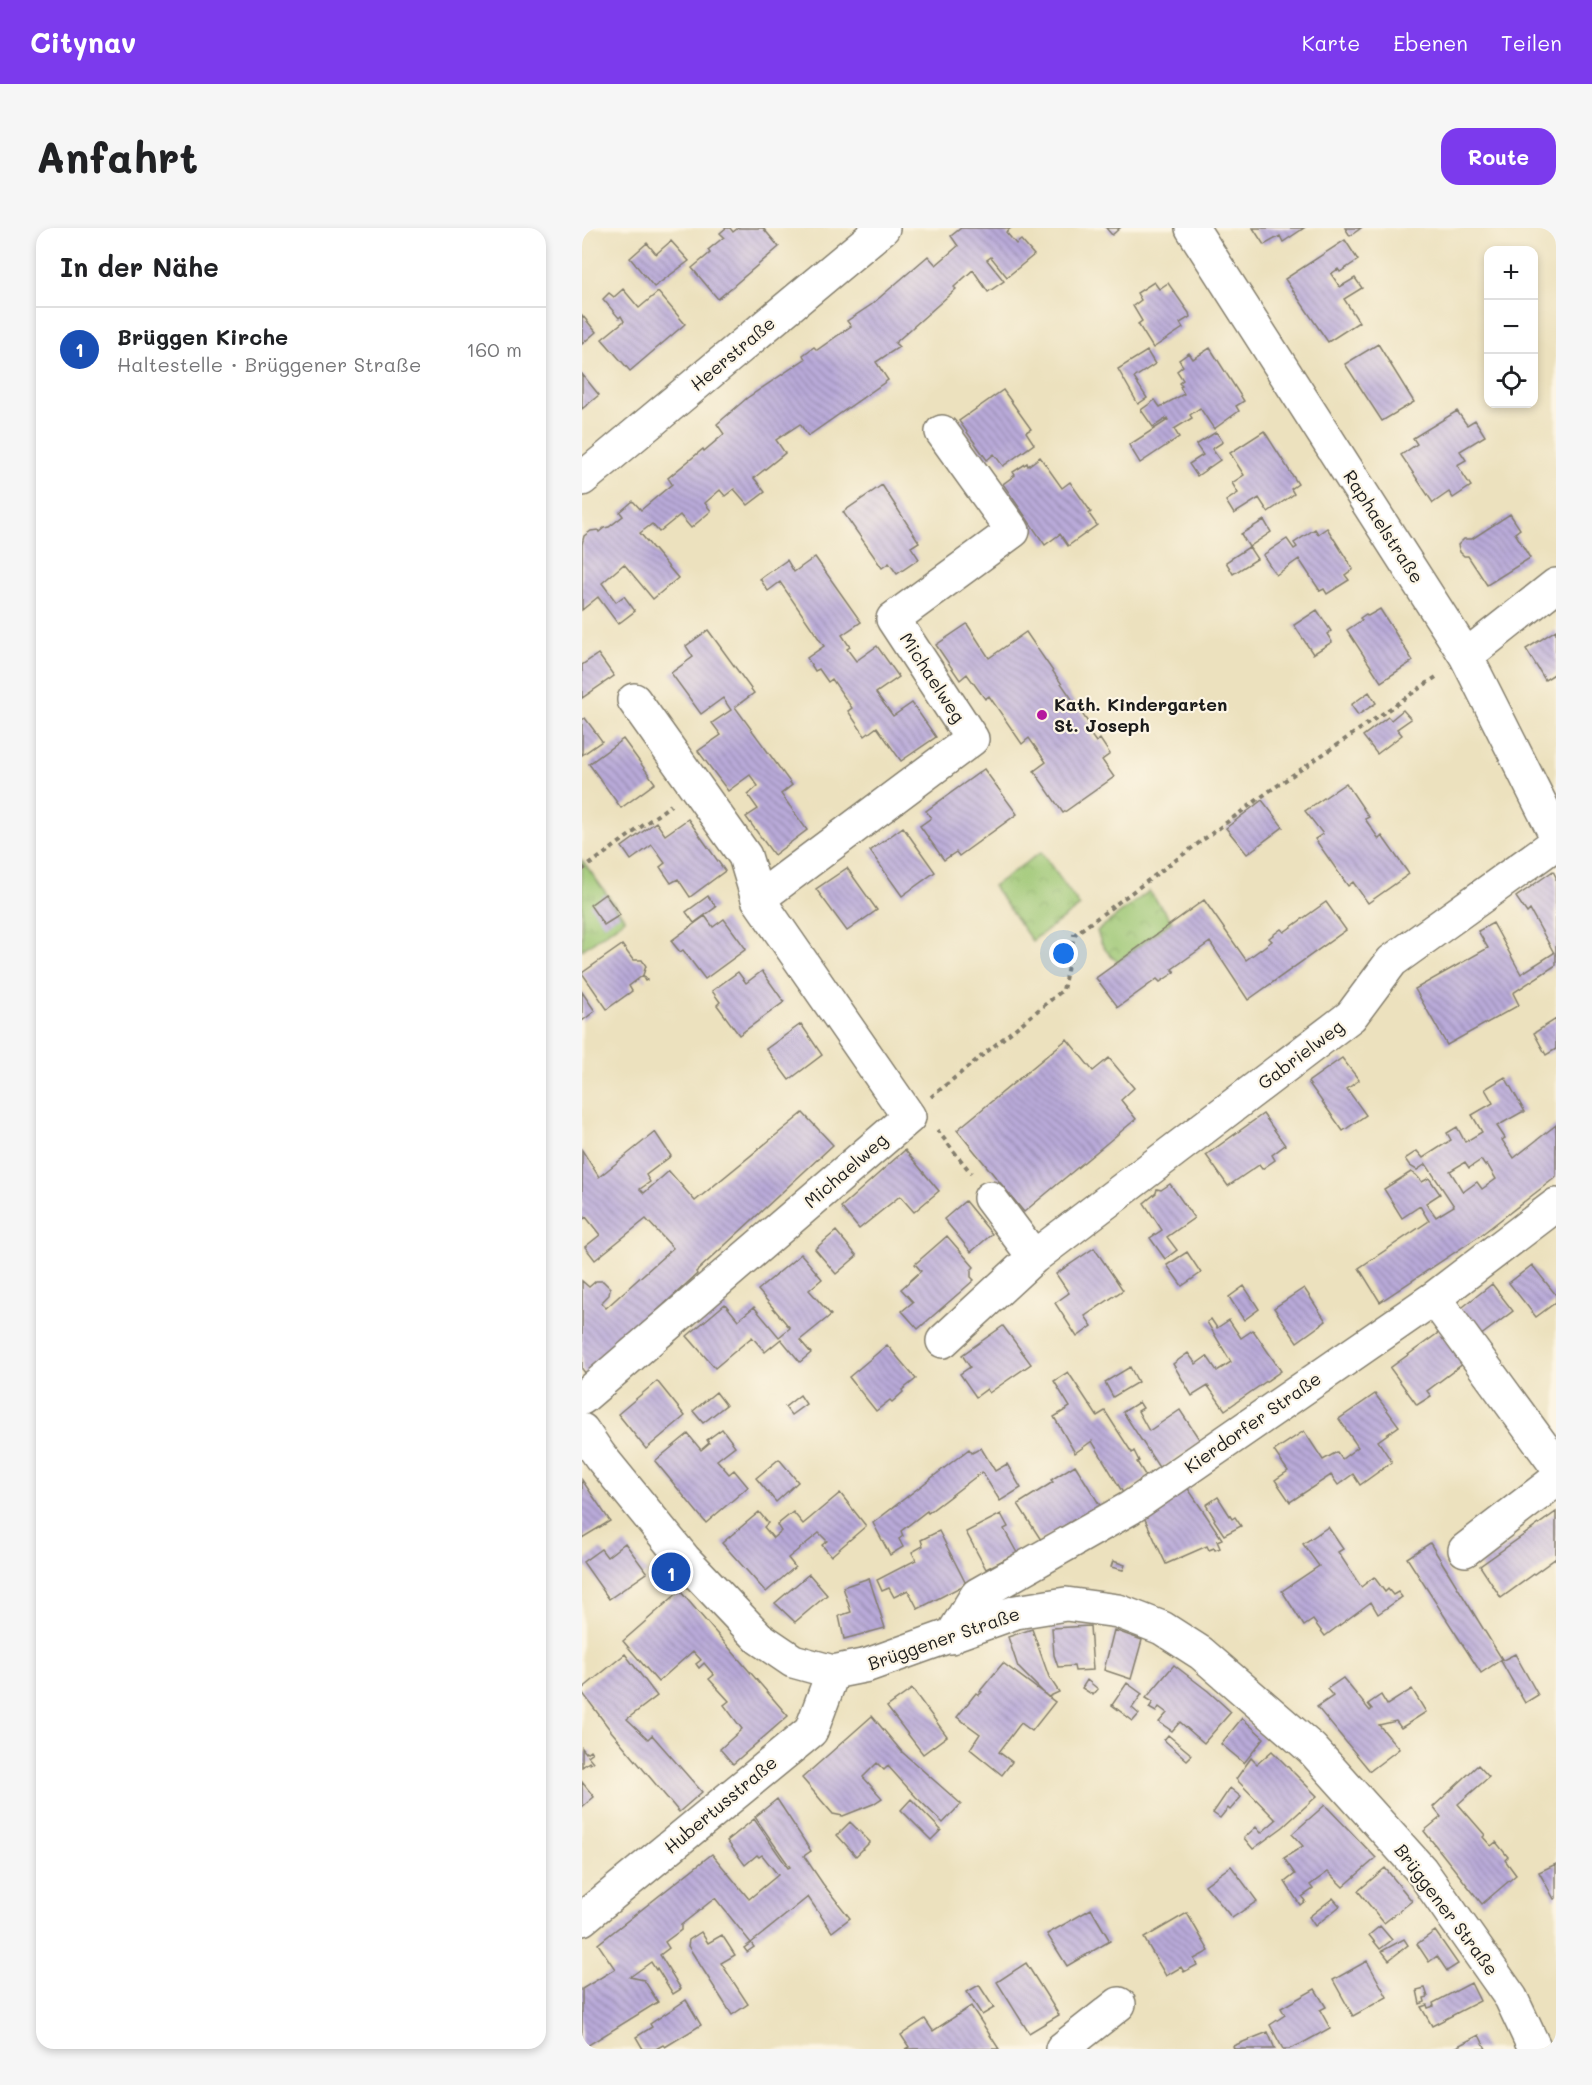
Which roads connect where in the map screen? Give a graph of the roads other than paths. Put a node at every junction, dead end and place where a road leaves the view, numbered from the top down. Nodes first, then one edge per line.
1 (883, 228) edge
2 (1192, 228) edge
3 (942, 432) dead end
4 (582, 479) edge
5 (1556, 585) edge
6 (1466, 656) junction
7 (634, 700) dead end
8 (1556, 836) edge
9 (1556, 843) edge
10 (758, 899) junction
11 (990, 1198) road end
12 (1556, 1205) edge
13 (1034, 1257) junction
14 (1434, 1298) junction
15 (943, 1341) dead end
16 (582, 1398) edge
17 (582, 1430) edge
18 (1556, 1465) edge
19 (1556, 1480) edge
20 (1465, 1550) dead end
21 (951, 1637) junction
22 (833, 1672) junction
23 (582, 1919) edge
24 (1119, 2004) dead end
25 (1062, 2049) edge
26 (1535, 2049) edge

1 - 4 street, Heerstraße
2 - 6 street, Raphaelstraße
3 - 10 street, Michaelweg
5 - 6 street
6 - 8 street, Raphaelstraße
7 - 10 street
9 - 13 street, Gabrielweg
10 - 16 street, Michaelweg
11 - 13 street
12 - 14 street, Kierdorfer Straße
13 - 15 street, Gabrielweg
14 - 18 street
14 - 21 street, Kierdorfer Straße
17 - 22 street, Brüggener Straße
19 - 20 street
21 - 22 street, Brüggener Straße
21 - 26 street, Brüggener Straße
22 - 23 street, Hubertusstraße
24 - 25 street

